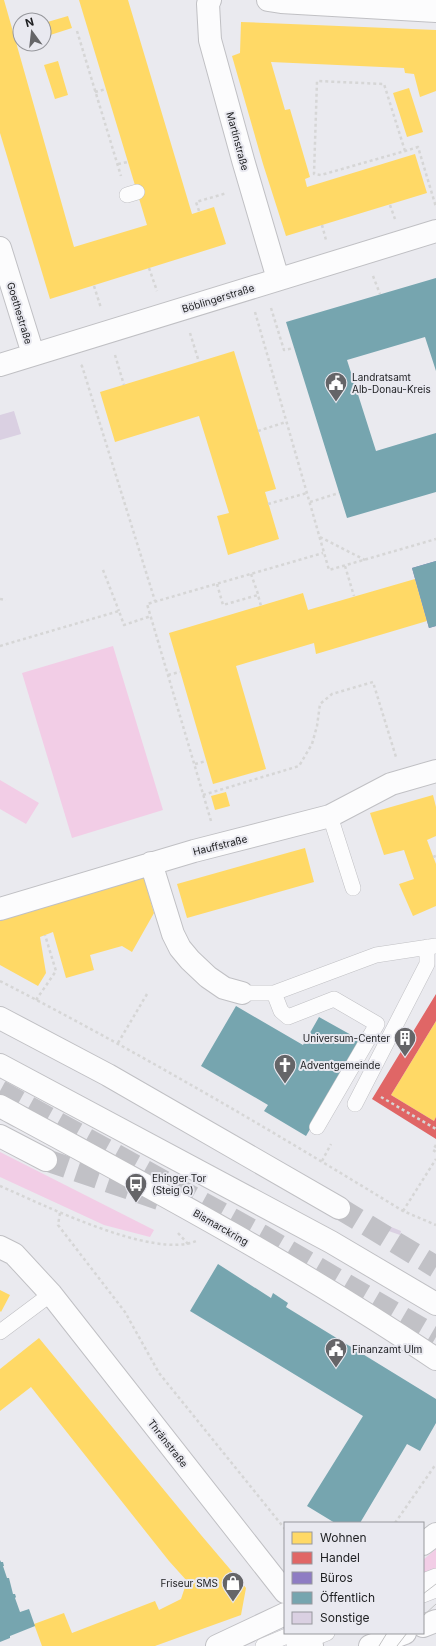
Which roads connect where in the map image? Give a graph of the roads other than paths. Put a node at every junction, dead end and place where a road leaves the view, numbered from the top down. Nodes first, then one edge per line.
1 (210, 0) edge
2 (268, 0) edge
3 (436, 11) edge
4 (436, 231) edge
5 (0, 248) edge
6 (278, 279) junction
7 (33, 354) junction
8 (0, 365) edge
9 (436, 771) edge
10 (330, 816) junction
11 (151, 863) junction
12 (353, 888) dead end
13 (0, 909) edge
14 (431, 946) edge
15 (242, 993) joint
16 (274, 993) junction
17 (0, 1018) edge
18 (0, 1065) edge
19 (355, 1104) dead end
20 (0, 1106) edge
21 (317, 1127) dead end
22 (0, 1136) edge
23 (46, 1160) tunnel mouth
24 (339, 1208) tunnel mouth
25 (0, 1247) edge
26 (52, 1294) junction
27 (436, 1304) edge
28 (0, 1332) edge
29 (436, 1359) edge
30 (436, 1534) edge
31 (424, 1543) edge
32 (436, 1576) edge
33 (424, 1581) edge
34 (436, 1590) edge
35 (284, 1591) edge
36 (424, 1595) edge
37 (284, 1614) edge
38 (436, 1621) edge
39 (424, 1626) edge
40 (402, 1634) edge
41 (308, 1638) edge
42 (217, 1646) edge
43 (262, 1646) edge
44 (370, 1646) edge

1 - 6 main road, Martinstraße
2 - 3 main road
4 - 6 main road, Böblingerstraße
5 - 7 main road, Goethestraße
6 - 7 main road, Böblingerstraße
7 - 8 main road, Böblingerstraße
9 - 10 main road, Hauffstraße
10 - 11 main road, Hauffstraße
10 - 12 lane
11 - 13 main road, Hauffstraße
11 - 15 main road
14 - 16 lane
14 - 19 lane
15 - 16 lane
16 - 21 lane
17 - 24 main road
18 - 27 main road
20 - 29 main road, Bismarckring
22 - 23 main road
25 - 26 main road, Thränstraße
26 - 28 lane
26 - 35 main road, Thränstraße
30 - 31 main road
32 - 33 lane
34 - 36 lane
37 - 42 main road
38 - 39 main road
40 - 44 main road
41 - 43 lane

